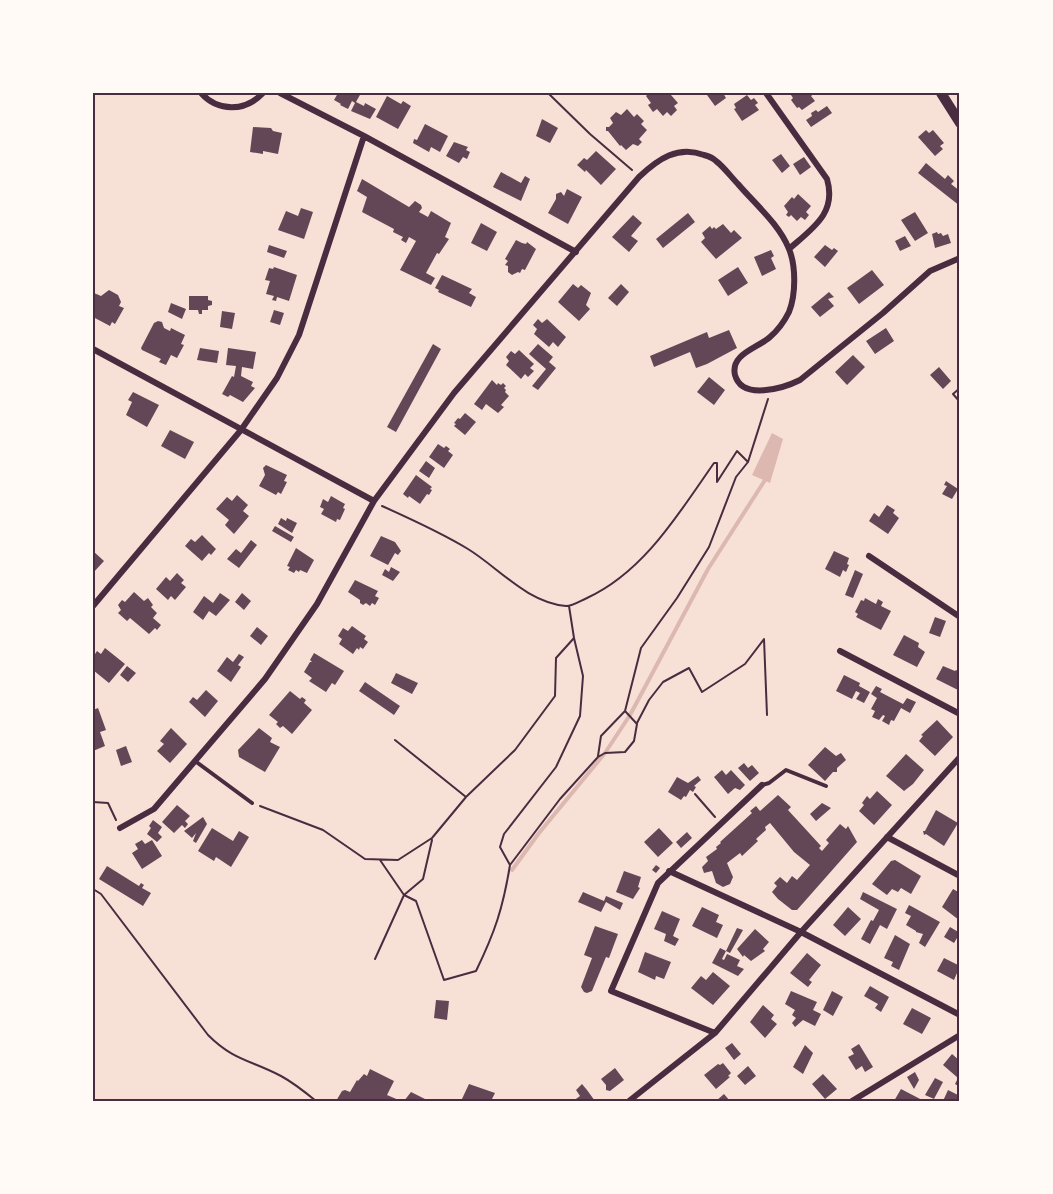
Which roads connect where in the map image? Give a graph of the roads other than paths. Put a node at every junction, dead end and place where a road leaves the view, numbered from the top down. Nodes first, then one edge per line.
1 (201, 93) edge
2 (263, 93) edge
3 (280, 93) edge
4 (766, 93) edge
5 (941, 93) edge
6 (960, 123) edge
7 (364, 136) junction
8 (789, 249) junction
9 (576, 252) junction
10 (960, 258) edge
11 (93, 349) edge
12 (241, 430) junction
13 (374, 501) junction
14 (869, 556) dead end
15 (93, 606) edge
16 (960, 617) edge
17 (840, 651) dead end
18 (960, 714) edge
19 (960, 757) edge
20 (195, 761) junction
21 (762, 785) joint
22 (826, 786) dead end
23 (252, 803) road end
24 (120, 828) road end
25 (887, 837) junction
26 (669, 871) junction
27 (960, 876) edge
28 (801, 933) junction
29 (960, 1015) edge
30 (714, 1033) junction
31 (960, 1035) edge
32 (629, 1101) edge
33 (852, 1101) edge

1 - 2 street
3 - 7 street
4 - 8 street
5 - 6 main road
7 - 9 street
7 - 12 street
8 - 9 street
8 - 10 street
9 - 13 street
11 - 12 street
12 - 13 street
12 - 15 street
13 - 20 street
14 - 16 street
17 - 18 street
19 - 25 street
20 - 23 lane
20 - 24 street
21 - 22 lane
21 - 26 street
25 - 27 street
25 - 28 street
26 - 28 street
26 - 30 street
28 - 29 street
28 - 30 street
30 - 32 street
31 - 33 street

